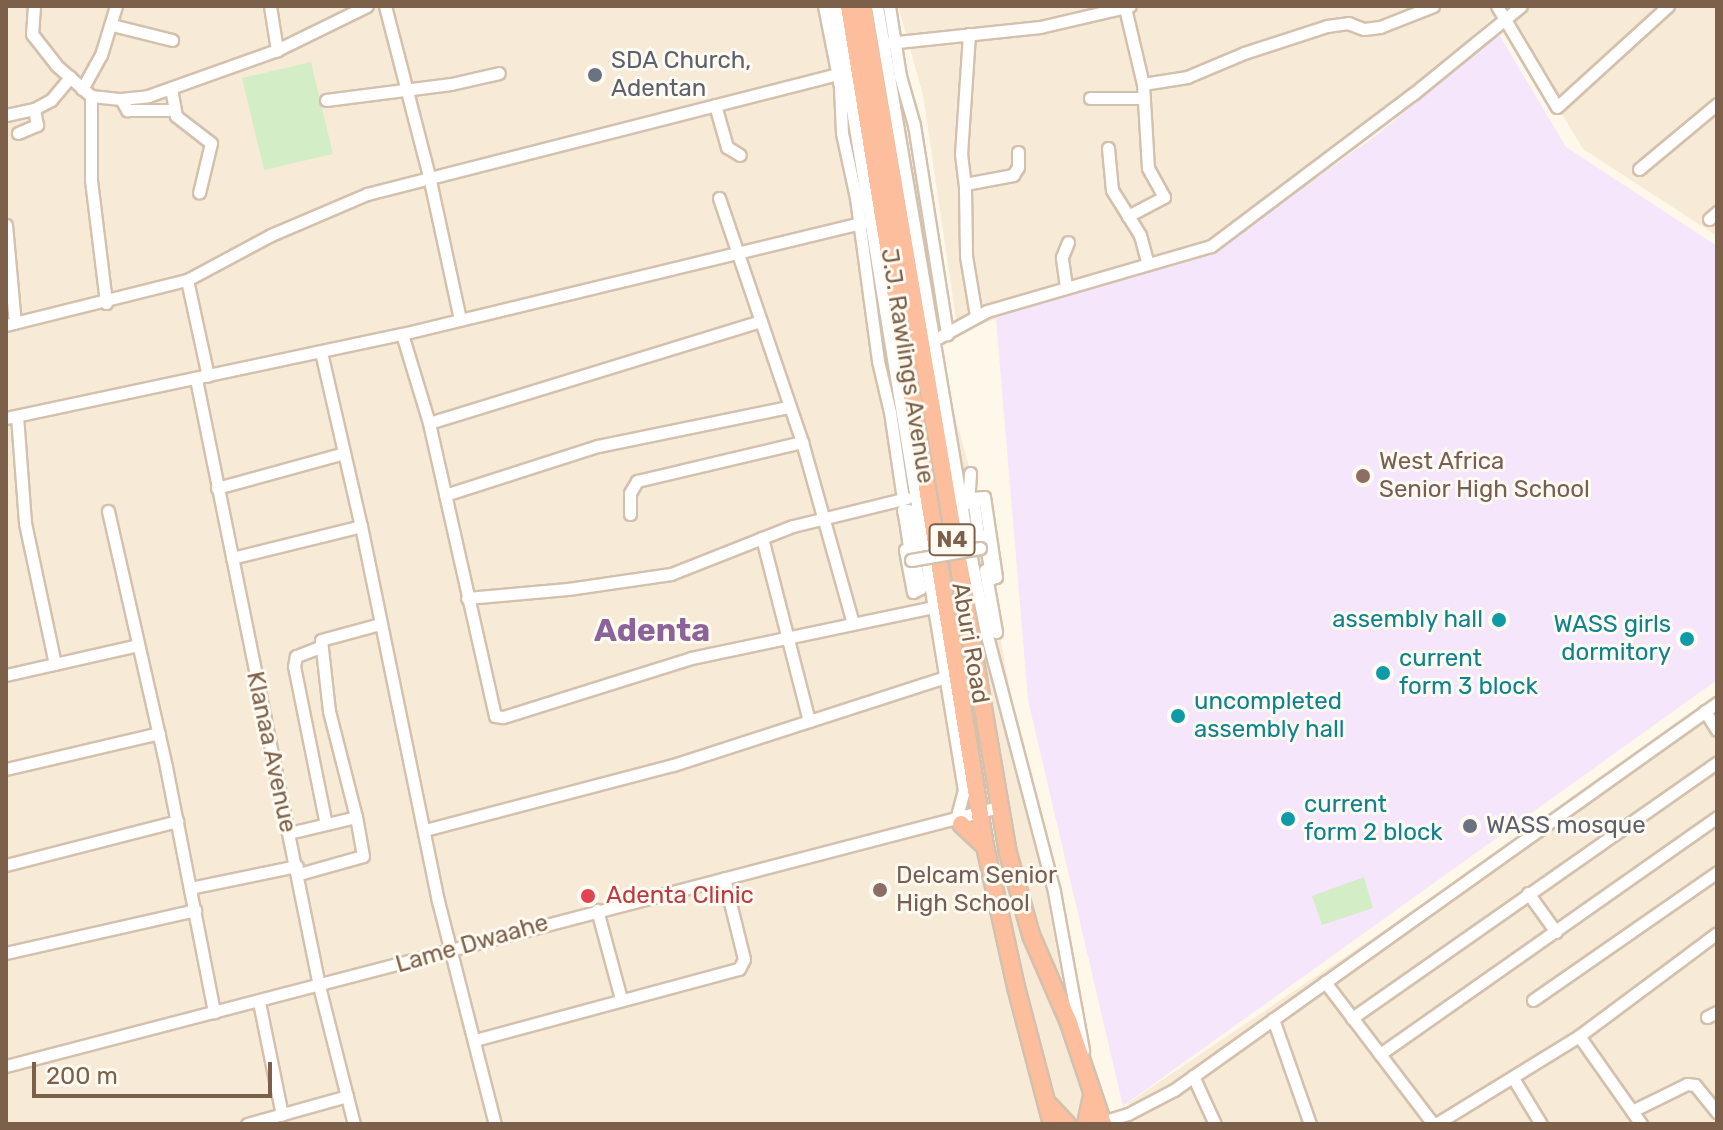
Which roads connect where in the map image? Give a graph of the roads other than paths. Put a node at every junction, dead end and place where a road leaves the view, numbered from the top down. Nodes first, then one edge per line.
1 (34, 6) edge
2 (116, 6) edge
3 (270, 6) edge
4 (367, 6) edge
5 (385, 6) edge
6 (824, 6) edge
7 (835, 6) edge
8 (849, 6) edge
9 (863, 6) edge
10 (877, 6) edge
11 (889, 6) edge
12 (1433, 6) edge
13 (1497, 6) edge
14 (1521, 6) edge
15 (1668, 6) edge
16 (1127, 7) edge
17 (1505, 18) junction
18 (112, 25) junction
19 (969, 34) junction
20 (172, 40) dead end
21 (889, 43) junction
22 (277, 50) junction
23 (499, 73) dead end
24 (842, 73) junction
25 (70, 77) junction
26 (1143, 84) junction
27 (171, 88) junction
28 (407, 89) junction
29 (86, 92) junction
30 (1090, 98) dead end
31 (1144, 98) junction
32 (121, 99) junction
33 (326, 100) dead end
34 (1717, 104) edge
35 (715, 105) junction
36 (34, 109) junction
37 (173, 110) junction
38 (6, 115) edge
39 (18, 133) dead end
40 (1108, 148) dead end
41 (1018, 152) dead end
42 (740, 155) dead end
43 (1639, 169) dead end
44 (429, 176) junction
45 (965, 184) junction
46 (199, 193) dead end
47 (719, 198) dead end
48 (1128, 216) junction
49 (865, 222) junction
50 (6, 225) edge
51 (1068, 242) dead end
52 (881, 250) junction
53 (739, 254) junction
54 (1148, 264) junction
55 (187, 280) junction
56 (1066, 287) junction
57 (106, 303) junction
58 (976, 316) junction
59 (460, 319) junction
60 (761, 321) junction
61 (10, 324) edge
62 (402, 334) junction
63 (947, 334) junction
64 (934, 340) junction
65 (321, 352) junction
66 (930, 358) junction
67 (202, 378) junction
68 (788, 407) junction
69 (12, 417) edge
70 (429, 423) junction
71 (802, 442) junction
72 (344, 453) junction
73 (916, 459) junction
74 (970, 473) dead end
75 (217, 488) junction
76 (445, 495) junction
77 (909, 497) junction
78 (108, 511) dead end
79 (630, 514) dead end
80 (824, 519) junction
81 (361, 526) junction
82 (762, 538) junction
83 (974, 541) junction
84 (923, 544) junction
85 (232, 558) junction
86 (467, 598) junction
87 (932, 607) junction
88 (853, 623) junction
89 (380, 624) junction
90 (996, 632) dead end
91 (787, 636) junction
92 (945, 643) junction
93 (138, 645) junction
94 (320, 647) junction
95 (55, 664) junction
96 (6, 675) edge
97 (943, 678) junction
98 (1717, 703) edge
99 (1705, 711) junction
100 (809, 721) junction
101 (1717, 730) edge
102 (159, 733) junction
103 (1717, 762) edge
104 (6, 769) edge
105 (999, 812) junction
106 (980, 816) junction
107 (356, 817) junction
108 (1717, 817) edge
109 (177, 821) junction
110 (959, 821) junction
111 (326, 824) junction
112 (425, 830) junction
113 (289, 833) junction
114 (985, 846) junction
115 (6, 865) edge
116 (298, 870) junction
117 (1717, 872) edge
118 (724, 878) junction
119 (190, 888) junction
120 (1528, 893) junction
121 (195, 910) junction
122 (597, 910) junction
123 (1556, 932) junction
124 (1717, 933) edge
125 (451, 951) junction
126 (6, 953) edge
127 (1325, 982) junction
128 (319, 986) junction
129 (621, 999) junction
130 (1533, 1000) dead end
131 (259, 1002) junction
132 (214, 1012) junction
133 (1352, 1018) junction
134 (1273, 1019) junction
135 (1579, 1036) junction
136 (475, 1040) junction
137 (1380, 1054) junction
138 (1084, 1063) junction
139 (6, 1066) edge
140 (1193, 1076) junction
141 (1513, 1078) junction
142 (347, 1096) junction
143 (1046, 1100) junction
144 (1632, 1111) junction
145 (1717, 1112) edge
146 (282, 1115) junction
147 (1104, 1122) edge
148 (247, 1124) edge
149 (354, 1124) edge
150 (495, 1124) edge
151 (1039, 1124) edge
152 (1052, 1124) edge
153 (1067, 1124) edge
154 (1215, 1124) edge
155 (1310, 1124) edge
156 (1435, 1124) edge
157 (1541, 1124) edge
158 (1641, 1124) edge

1 - 25 street
2 - 18 street
3 - 22 street
4 - 22 street
5 - 28 street
6 - 24 street
7 - 24 street
8 - 52 highway, J.J. Rawlings Avenue / N4
9 - 66 highway, Aburi Road / N4
10 - 21 street
11 - 21 street
12 - 26 street
13 - 17 street
14 - 17 street
15 - 17 street
16 - 19 street
16 - 26 street
17 - 54 street
18 - 20 street
18 - 29 street
19 - 21 street
19 - 45 street
21 - 63 street
21 - 64 street
22 - 27 street
23 - 28 street
24 - 35 street
24 - 49 street
25 - 29 street
25 - 36 street
26 - 31 street
27 - 32 street
27 - 37 street
28 - 33 street
28 - 44 street
29 - 32 street
29 - 57 street
30 - 31 street
31 - 48 street
32 - 37 street
34 - 43 street
35 - 42 street
35 - 44 street
36 - 38 street
36 - 39 street
37 - 46 street
40 - 48 street
41 - 45 street
44 - 55 street
44 - 59 street
45 - 58 street
47 - 53 street
48 - 54 street
49 - 52 street
49 - 53 street
49 - 77 street
50 - 61 street
51 - 56 street
52 - 73 highway, J.J. Rawlings Avenue / N4
53 - 59 street
53 - 60 street
54 - 56 street
55 - 57 street
55 - 67 street, Klanaa Avenue
56 - 58 street
57 - 61 street
58 - 63 street
59 - 62 street
60 - 68 street
60 - 70 street
62 - 65 street
62 - 70 street
63 - 64 street
64 - 66 street
65 - 67 street
65 - 72 street
66 - 83 street
66 - 105 highway, Aburi Road / N4
67 - 69 street
67 - 75 street, Klanaa Avenue
68 - 71 street
68 - 76 street
69 - 95 street
70 - 76 street
71 - 79 street
71 - 80 street
72 - 75 street
72 - 81 street
73 - 77 street
73 - 92 highway, J.J. Rawlings Avenue / N4
74 - 83 street
75 - 85 street, Klanaa Avenue
76 - 86 street
77 - 80 street
77 - 84 street
78 - 93 street
80 - 82 street
80 - 88 street
81 - 85 street
81 - 89 street
82 - 86 street
82 - 91 street
83 - 83 street
83 - 84 street, bridge
83 - 90 street
83 - 138 street
84 - 87 street
85 - 113 street, Klanaa Avenue
86 - 91 street
87 - 88 street
87 - 92 street
88 - 91 street
89 - 94 street
89 - 112 street
91 - 100 street
92 - 97 street
92 - 106 highway, J.J. Rawlings Avenue / N4
93 - 95 street
93 - 102 street
94 - 107 street
94 - 111 street
95 - 96 street
97 - 100 street
97 - 110 street
98 - 99 street
99 - 101 street
99 - 127 street
100 - 112 street
102 - 104 street
102 - 109 street
103 - 120 street
105 - 106 street, Lame Dwaahe
105 - 138 highway, Aburi Road / N4
106 - 110 street, Lame Dwaahe
106 - 114 highway, N4
107 - 111 street
107 - 116 street
108 - 123 street
109 - 115 street
109 - 119 street
110 - 114 highway
110 - 118 street, Lame Dwaahe
111 - 113 street
112 - 125 street
113 - 116 street, Klanaa Avenue
114 - 143 highway, N4
116 - 119 street
116 - 128 street, Klanaa Avenue
117 - 130 street
118 - 122 street, Lame Dwaahe
118 - 129 street
119 - 121 street
120 - 123 street
120 - 133 street
121 - 126 street
121 - 132 street
122 - 125 street, Lame Dwaahe
122 - 129 street
123 - 137 street
124 - 135 street
125 - 128 street, Lame Dwaahe
125 - 136 street
127 - 133 street
127 - 134 street
128 - 131 street, Lame Dwaahe
128 - 142 street, Klanaa Avenue
129 - 136 street
131 - 132 street, Lame Dwaahe
131 - 146 street
132 - 139 street, Lame Dwaahe
133 - 137 street
134 - 140 street
134 - 155 street
135 - 141 street
135 - 144 street
136 - 150 street
137 - 156 street
138 - 147 highway, Aburi Road / N4
140 - 147 street
140 - 154 street
141 - 156 street
141 - 157 street
142 - 146 street
142 - 149 street, Klanaa Avenue
143 - 151 highway
143 - 152 highway, N4
143 - 153 highway
144 - 145 street
144 - 158 street
146 - 148 street

